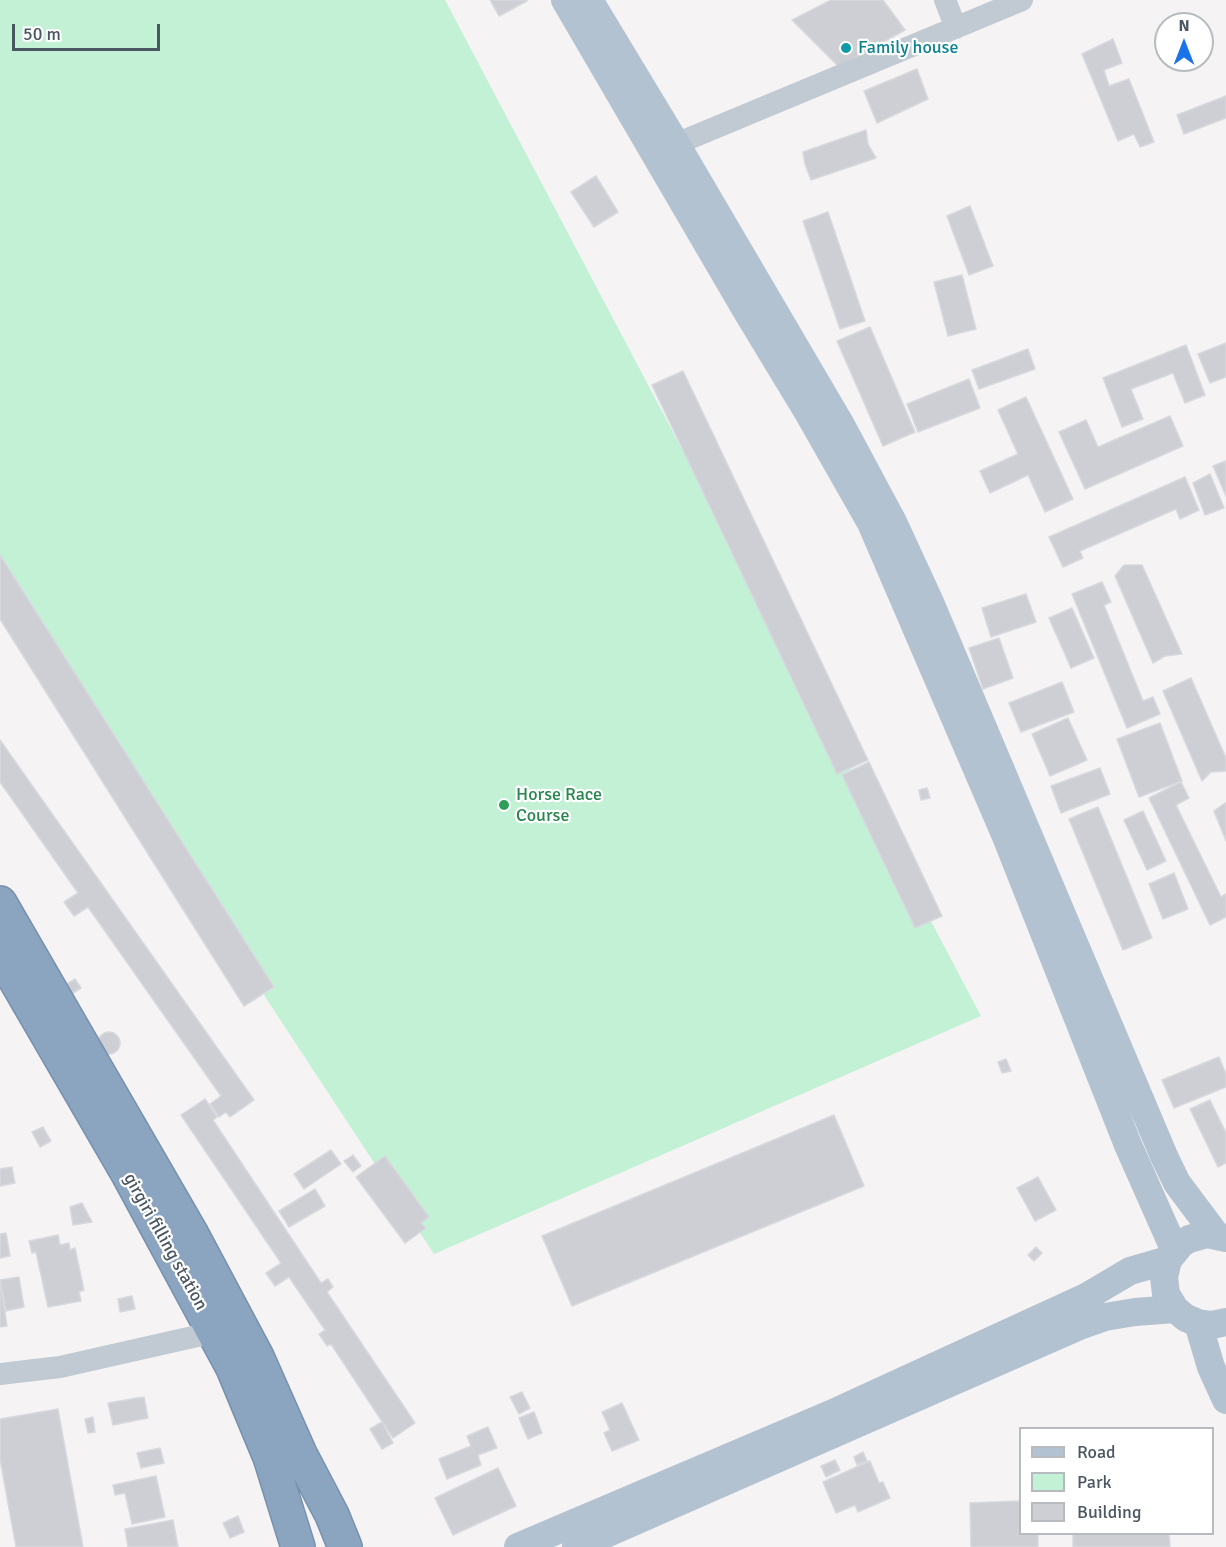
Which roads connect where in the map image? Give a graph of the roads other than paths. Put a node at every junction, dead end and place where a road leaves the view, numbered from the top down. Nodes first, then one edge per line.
1 (565, 0) edge
2 (589, 0) edge
3 (945, 0) edge
4 (1022, 0) edge
5 (956, 28) junction
6 (676, 144) junction
7 (0, 903) edge
8 (3, 966) edge
9 (1077, 984) junction
10 (1221, 1236) edge
11 (1171, 1255) junction
12 (1187, 1316) junction
13 (1226, 1322) edge
14 (215, 1332) junction
15 (0, 1374) edge
16 (1226, 1400) edge
17 (298, 1547) edge
18 (345, 1547) edge
19 (518, 1547) edge
20 (576, 1547) edge

1 - 9 main road
2 - 6 main road
3 - 5 street
4 - 5 street
5 - 6 street
6 - 9 main road
7 - 18 highway
8 - 14 highway, girgiri filling station
9 - 10 main road
9 - 11 main road
10 - 11 main road
11 - 12 main road
11 - 19 main road
12 - 13 main road
12 - 16 main road
12 - 20 main road
14 - 15 street
14 - 17 highway, girgiri filling station

